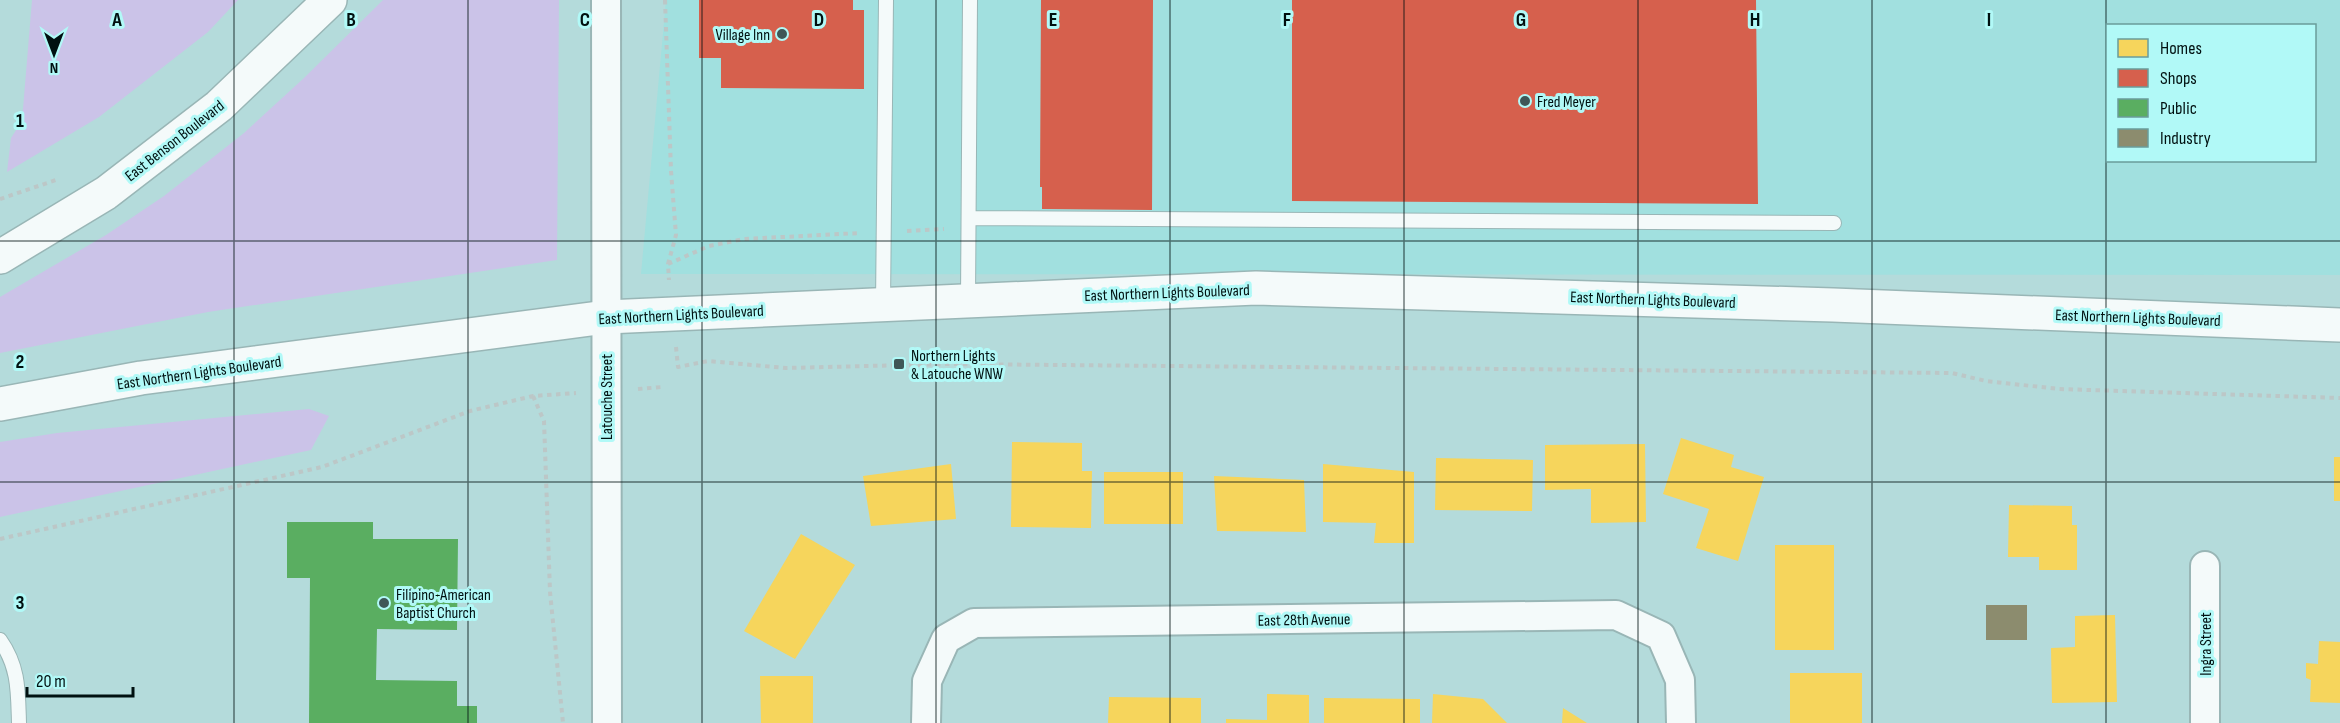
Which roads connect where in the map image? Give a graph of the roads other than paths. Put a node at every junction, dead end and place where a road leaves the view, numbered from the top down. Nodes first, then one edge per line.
1 (330, 0) edge
2 (606, 0) edge
3 (886, 0) edge
4 (970, 0) edge
5 (969, 218) junction
6 (1834, 223) dead end
7 (0, 257) edge
8 (968, 300) junction
9 (883, 305) junction
10 (606, 317) junction
11 (2340, 325) edge
12 (0, 404) edge
13 (2205, 566) dead end
14 (0, 639) edge
15 (19, 723) edge
16 (607, 723) edge
17 (926, 723) edge
18 (1681, 723) edge
19 (2205, 723) edge

1 - 7 main road, East Benson Boulevard
2 - 10 street, Latouche Street
3 - 9 lane
4 - 5 lane
5 - 6 lane
5 - 8 lane
8 - 9 main road, East Northern Lights Boulevard
8 - 11 main road, East Northern Lights Boulevard
9 - 10 main road, East Northern Lights Boulevard
10 - 12 main road, East Northern Lights Boulevard
10 - 16 street, Latouche Street
13 - 19 street, Ingra Street
14 - 15 lane
17 - 18 street, East 28th Avenue

